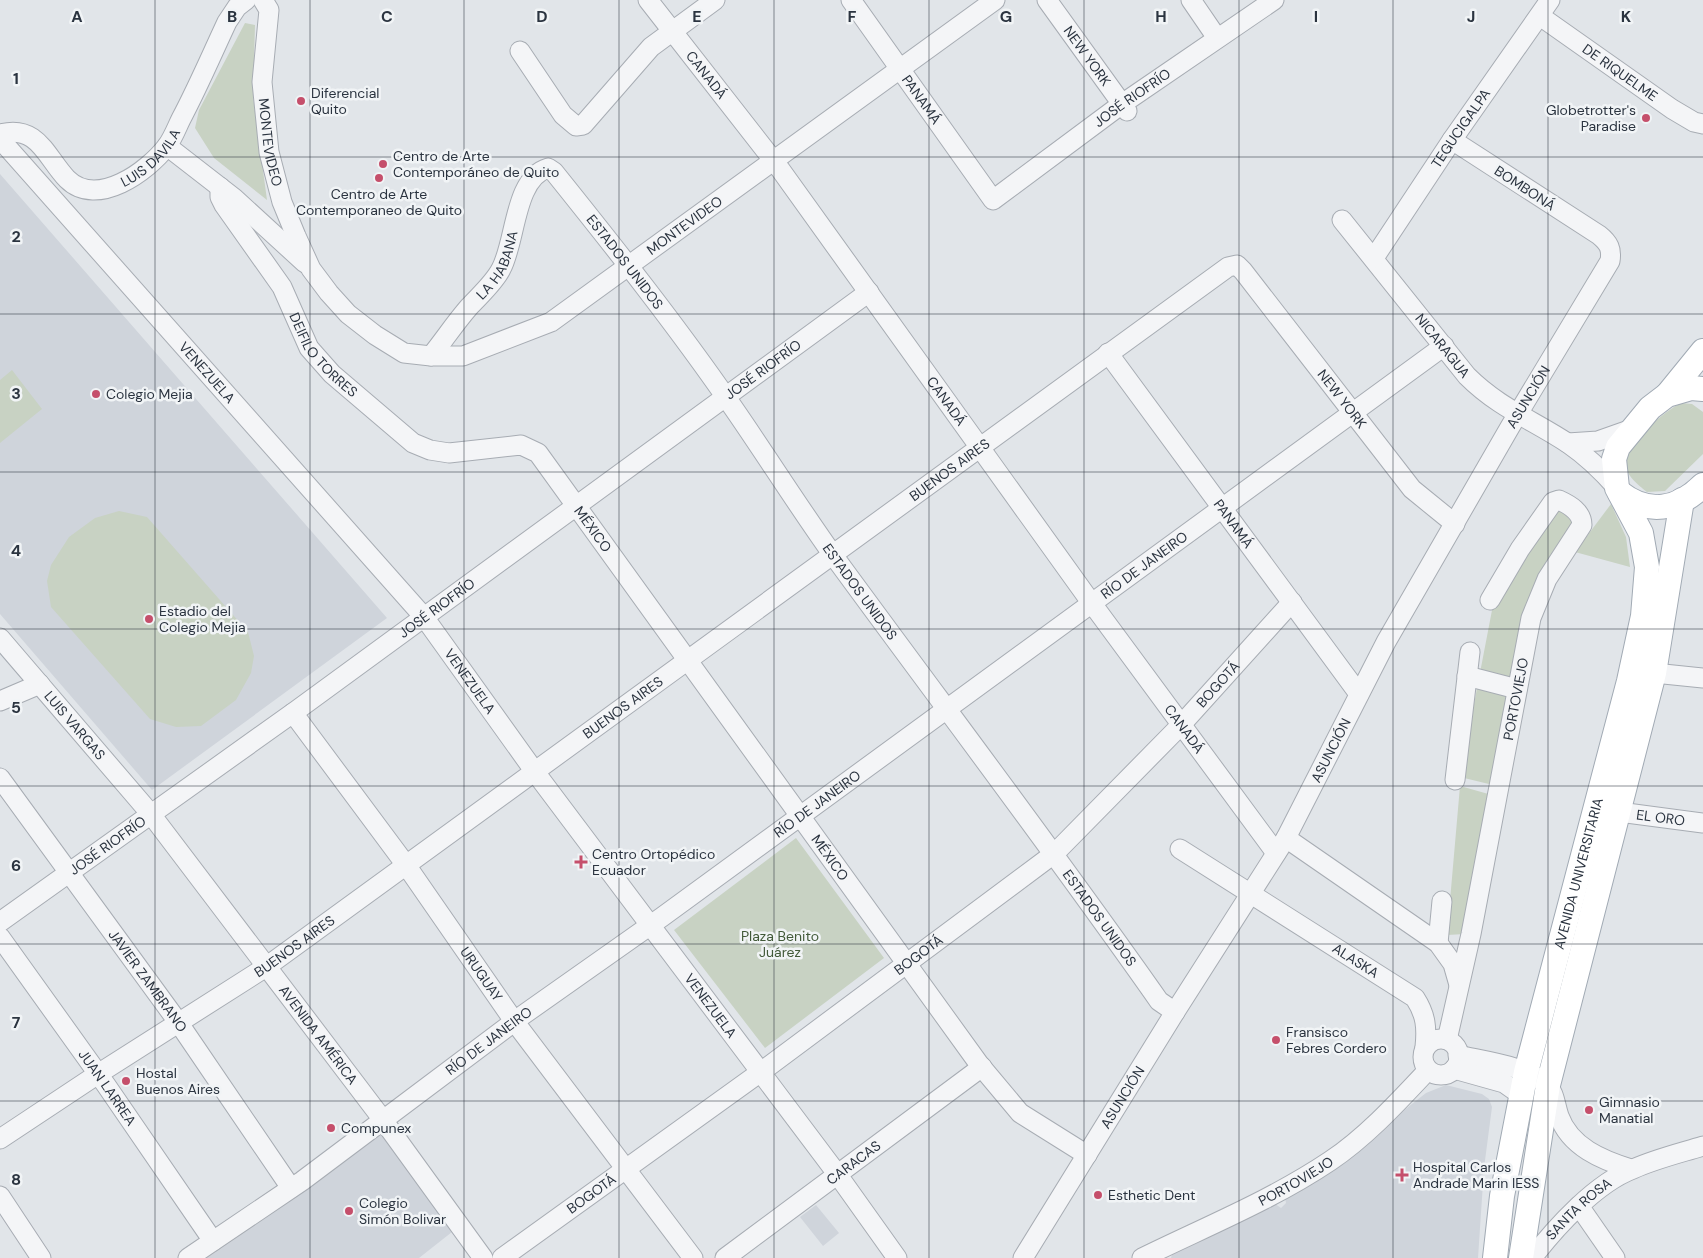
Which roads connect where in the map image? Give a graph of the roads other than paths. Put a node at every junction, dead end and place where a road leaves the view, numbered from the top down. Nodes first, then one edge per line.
1 (246, 0) edge
2 (648, 0) edge
3 (715, 0) edge
4 (851, 0) edge
5 (995, 0) edge
6 (1047, 0) edge
7 (1191, 0) edge
8 (1550, 0) edge
9 (1267, 3) edge
10 (266, 5) edge
11 (1540, 16) junction
12 (673, 30) junction
13 (1217, 38) junction
14 (520, 52) dead end
15 (901, 69) junction
16 (1125, 108) junction
17 (1703, 124) edge
18 (0, 134) edge
19 (0, 139) edge
20 (1452, 140) junction
21 (167, 146) junction
22 (773, 161) junction
23 (548, 168) joint
24 (220, 187) junction
25 (993, 200) joint
26 (1342, 220) dead end
27 (1599, 235) joint
28 (1374, 258) junction
29 (1237, 265) joint
30 (630, 267) junction
31 (311, 269) junction
32 (869, 292) junction
33 (1444, 346) junction
34 (1703, 351) edge
35 (1108, 354) junction
36 (431, 356) junction
37 (1703, 389) edge
38 (1667, 395) junction
39 (725, 397) junction
40 (1353, 412) junction
41 (1517, 414) junction
42 (1632, 429) junction
43 (1568, 443) junction
44 (980, 448) junction
45 (545, 461) joint
46 (1619, 491) junction
47 (1694, 494) edge
48 (575, 505) junction
49 (1223, 507) junction
50 (1455, 524) junction
51 (832, 554) junction
52 (1490, 600) dead end
53 (1292, 602) junction
54 (1091, 603) junction
55 (424, 617) junction
56 (0, 638) edge
57 (1470, 652) dead end
58 (687, 661) junction
59 (1654, 673) junction
60 (1467, 676) junction
61 (1703, 678) edge
62 (40, 684) junction
63 (1517, 689) junction
64 (1358, 694) junction
65 (0, 702) edge
66 (944, 709) junction
67 (293, 713) junction
68 (1181, 725) junction
69 (535, 772) junction
70 (0, 778) edge
71 (1455, 780) dead end
72 (1619, 812) junction
73 (150, 813) junction
74 (799, 816) junction
75 (1703, 823) edge
76 (1281, 846) junction
77 (1180, 850) dead end
78 (1055, 853) junction
79 (406, 865) junction
80 (69, 873) junction
81 (1250, 894) junction
82 (1442, 901) dead end
83 (0, 922) edge
84 (651, 924) junction
85 (1471, 934) junction
86 (0, 937) edge
87 (1438, 943) junction
88 (907, 962) junction
89 (266, 967) junction
90 (1460, 989) junction
91 (1175, 1012) junction
92 (178, 1022) junction
93 (514, 1022) junction
94 (1446, 1040) junction
95 (1425, 1047) junction
96 (1456, 1062) junction
97 (982, 1067) junction
98 (1428, 1070) junction
99 (760, 1072) junction
100 (1526, 1072) junction
101 (98, 1074) junction
102 (1548, 1085) junction
103 (1521, 1095) junction
104 (383, 1120) junction
105 (0, 1140) edge
106 (1703, 1146) edge
107 (1087, 1155) junction
108 (1631, 1169) junction
109 (627, 1170) junction
110 (837, 1174) junction
111 (291, 1188) junction
112 (0, 1196) edge
113 (1579, 1206) junction
114 (213, 1240) junction
115 (41, 1258) edge
116 (188, 1258) edge
117 (483, 1258) edge
118 (502, 1258) edge
119 (693, 1258) edge
120 (725, 1258) edge
121 (897, 1258) edge
122 (1023, 1258) edge
123 (1142, 1258) edge
124 (1496, 1258) edge
125 (1521, 1258) edge
126 (1532, 1258) edge
127 (1614, 1258) edge

1 - 21 street, LUIS DAVILA
2 - 12 street, CANADÁ
3 - 12 street
4 - 15 street, PANAMÁ
5 - 15 street, MONTEVIDEO
6 - 16 street, NEW YORK
7 - 13 street
8 - 11 street, TEGUCIGALPA
9 - 13 street, JOSÉ RIOFRÍO
10 - 31 street, MONTEVIDEO
11 - 17 street, DE RIQUELME
11 - 20 street, TEGUCIGALPA
12 - 14 street
12 - 22 street, CANADÁ
13 - 16 street, JOSÉ RIOFRÍO
15 - 22 street, MONTEVIDEO
15 - 25 street, PANAMÁ
16 - 25 street, JOSÉ RIOFRÍO
18 - 21 street, LUIS DAVILA
19 - 55 street, VENEZUELA
20 - 27 street, BOMBONÁ
20 - 28 street, TEGUCIGALPA
21 - 24 street
22 - 30 street, MONTEVIDEO
22 - 32 street, CANADÁ
23 - 30 street, ESTADOS UNIDOS
23 - 36 street, LA HABANA
24 - 31 street, MONTEVIDEO
24 - 45 street, DEIFILO TORRES
26 - 28 street, NICARAGUA
27 - 41 street, ASUNCIÓN
28 - 33 street, NICARAGUA
29 - 35 street, BUENOS AIRES
29 - 40 street, NEW YORK
30 - 36 street, MONTEVIDEO
30 - 39 street, ESTADOS UNIDOS
31 - 36 street, MONTEVIDEO
32 - 39 street, JOSÉ RIOFRÍO
32 - 44 street, CANADÁ
33 - 40 street, RÍO DE JANEIRO
33 - 41 street, NICARAGUA
34 - 38 main road
35 - 44 street, BUENOS AIRES
35 - 49 street, PANAMÁ
37 - 38 main road
38 - 42 main road
39 - 48 street, JOSÉ RIOFRÍO
39 - 51 street, ESTADOS UNIDOS
40 - 49 street, RÍO DE JANEIRO
40 - 50 street, NEW YORK
41 - 43 street, NICARAGUA
41 - 50 street, ASUNCIÓN
42 - 43 street
42 - 46 main road
43 - 46 street, NICARAGUA
44 - 51 street, BUENOS AIRES
44 - 54 street, CANADÁ
45 - 48 street, MÉXICO
46 - 47 main road
46 - 100 main road, AVENIDA UNIVERSITARIA
47 - 59 main road, AVENIDA UNIVERSITARIA
48 - 55 street, JOSÉ RIOFRÍO
48 - 58 street, MÉXICO
49 - 53 street, PANAMÁ
49 - 54 street, RÍO DE JANEIRO
50 - 64 street, ASUNCIÓN
51 - 58 street, BUENOS AIRES
51 - 66 street, ESTADOS UNIDOS
52 - 63 street, PORTOVIEJO
53 - 64 street, PANAMÁ
53 - 68 street, BOGOTÁ
54 - 66 street, RÍO DE JANEIRO
54 - 68 street, CANADÁ
55 - 67 street, JOSÉ RIOFRÍO
55 - 69 street, VENEZUELA
56 - 62 street, LUIS VARGAS
57 - 60 street
58 - 69 street, BUENOS AIRES
58 - 74 street, MÉXICO
59 - 61 street
59 - 72 main road, AVENIDA UNIVERSITARIA
60 - 63 street
60 - 71 street
62 - 65 street
62 - 73 street, LUIS VARGAS
63 - 85 street, PORTOVIEJO
64 - 76 street, ASUNCIÓN
66 - 74 street, RÍO DE JANEIRO
66 - 78 street, ESTADOS UNIDOS
67 - 73 street, JOSÉ RIOFRÍO
67 - 79 street, URUGUAY
68 - 76 street, CANADÁ
68 - 78 street, BOGOTÁ
69 - 79 street, BUENOS AIRES
69 - 84 street, VENEZUELA
70 - 80 street, JAVIER ZAMBRANO
72 - 75 street, EL ORO
72 - 102 main road, AVENIDA UNIVERSITARIA
73 - 80 street, JOSÉ RIOFRÍO
73 - 89 street, AVENIDA AMÉRICA
74 - 84 street, RÍO DE JANEIRO
74 - 88 street, MÉXICO
76 - 81 street, ASUNCIÓN
76 - 87 street, CANADÁ
77 - 81 street, ALASKA
78 - 88 street, BOGOTÁ
78 - 91 street, ESTADOS UNIDOS
79 - 89 street, BUENOS AIRES
79 - 93 street, URUGUAY
80 - 83 street, JOSÉ RIOFRÍO
80 - 92 street, JAVIER ZAMBRANO
81 - 91 street, ASUNCIÓN
81 - 95 street, ALASKA
82 - 87 street
84 - 93 street, RÍO DE JANEIRO
84 - 99 street, VENEZUELA
85 - 87 street
85 - 90 street, PORTOVIEJO
86 - 101 street, JUAN LARREA
87 - 90 street, CANADÁ
88 - 97 street, MÉXICO
88 - 99 street, BOGOTÁ
89 - 92 street, BUENOS AIRES
89 - 104 street, AVENIDA AMÉRICA
90 - 94 street, PORTOVIEJO
91 - 107 street, ASUNCIÓN
92 - 101 street, BUENOS AIRES
92 - 111 street, JAVIER ZAMBRANO
93 - 104 street, RÍO DE JANEIRO
93 - 109 street, URUGUAY
94 - 95 street
94 - 96 street
95 - 98 street
96 - 98 street
96 - 100 street
96 - 103 street
97 - 107 street, MÉXICO
97 - 110 street, CARACAS
98 - 123 street, PORTOVIEJO
99 - 109 street, BOGOTÁ
99 - 110 street, VENEZUELA
100 - 102 street
100 - 103 main road, AVENIDA UNIVERSITARIA
101 - 105 street, BUENOS AIRES
101 - 114 street, JUAN LARREA
102 - 108 street, SANTA ROSA
102 - 125 main road, AVENIDA UNIVERSITARIA
103 - 124 main road, AVENIDA UNIVERSITARIA
104 - 111 street, RÍO DE JANEIRO
104 - 117 street, AVENIDA AMÉRICA
106 - 108 street, SANTA ROSA
107 - 122 street, ASUNCIÓN
108 - 113 street, SANTA ROSA
109 - 118 street, BOGOTÁ
109 - 119 street, URUGUAY
110 - 120 street, CARACAS
110 - 121 street, VENEZUELA
111 - 114 street, RÍO DE JANEIRO
112 - 115 street
113 - 126 street, SANTA ROSA
113 - 127 street
114 - 116 street, RÍO DE JANEIRO

